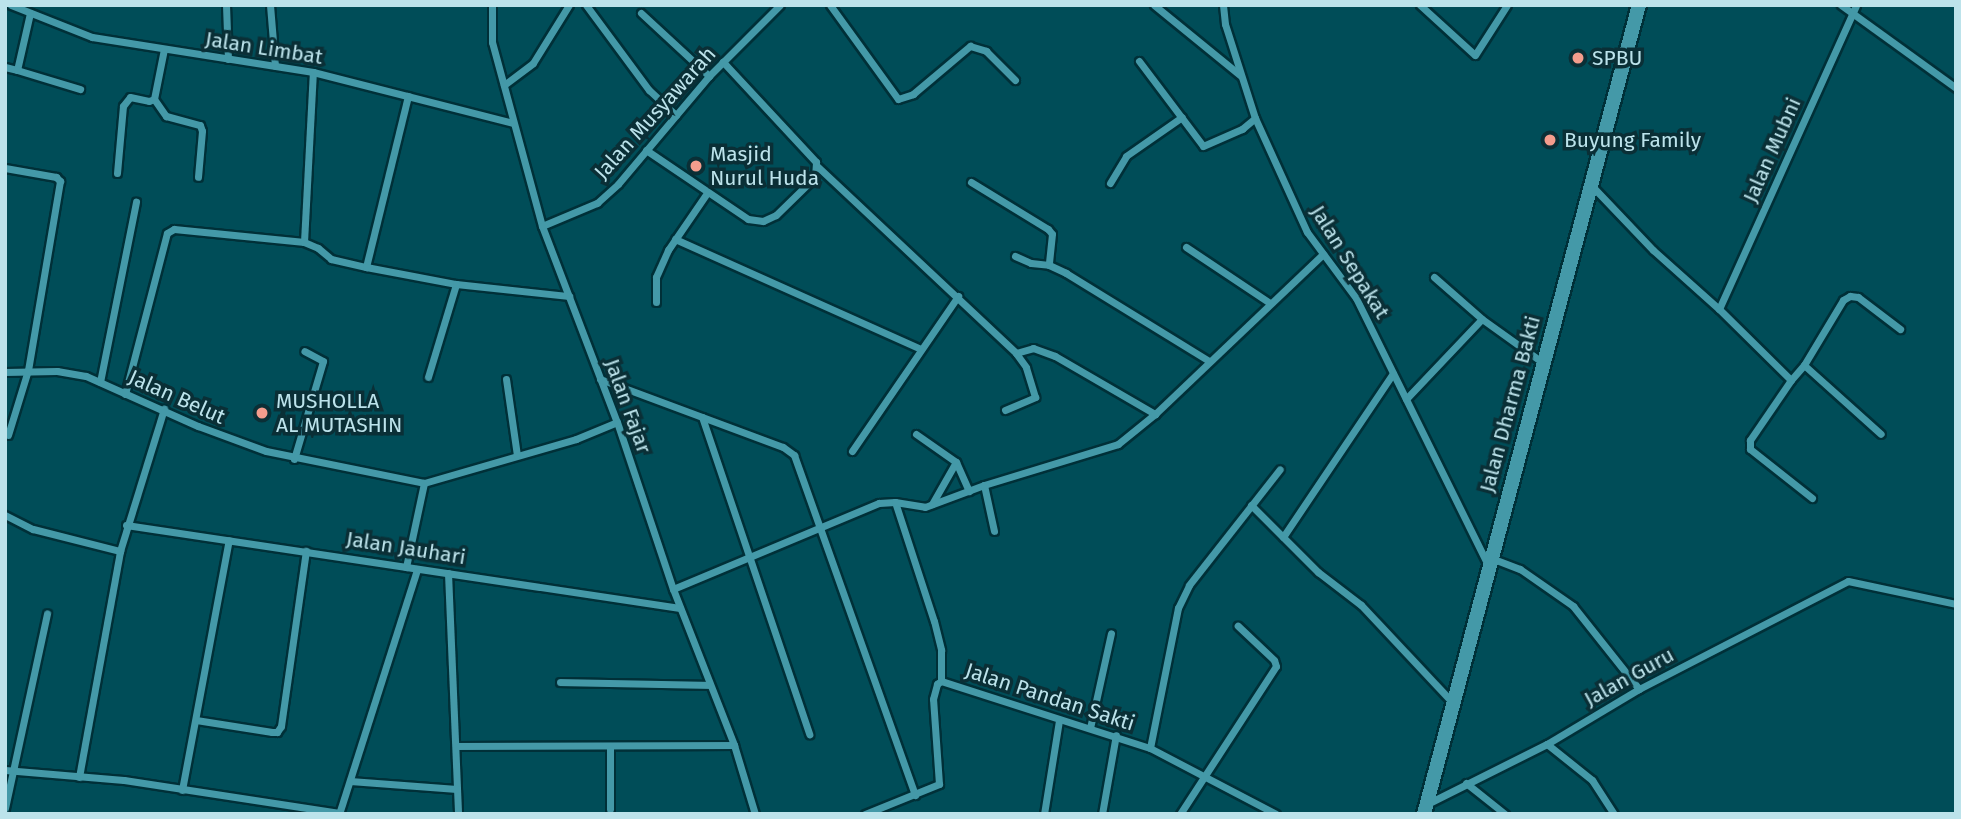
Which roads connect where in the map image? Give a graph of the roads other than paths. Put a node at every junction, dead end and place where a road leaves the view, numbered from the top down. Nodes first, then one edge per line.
1 (11, 5) edge
2 (226, 5) edge
3 (270, 5) edge
4 (492, 5) edge
5 (569, 5) edge
6 (586, 5) edge
7 (780, 5) edge
8 (830, 5) edge
9 (1154, 5) edge
10 (1223, 5) edge
11 (1420, 5) edge
12 (1507, 5) edge
13 (1639, 5) edge
14 (1841, 5) edge
15 (1856, 5) edge
16 (30, 13) junction
17 (641, 13) dead end
18 (1853, 14) junction
19 (164, 49) junction
20 (228, 59) junction
21 (1139, 61) dead end
22 (723, 62) junction
23 (275, 66) junction
24 (5, 67) edge
25 (17, 70) junction
26 (313, 72) junction
27 (709, 76) junction
28 (1241, 77) junction
29 (1015, 80) dead end
30 (504, 85) junction
31 (1956, 88) edge
32 (80, 89) dead end
33 (408, 96) junction
34 (154, 99) junction
35 (676, 115) junction
36 (1182, 117) junction
37 (1255, 118) junction
38 (513, 123) junction
39 (646, 150) junction
40 (817, 166) junction
41 (5, 168) edge
42 (117, 173) dead end
43 (198, 177) dead end
44 (971, 182) dead end
45 (1110, 183) dead end
46 (1591, 184) junction
47 (707, 192) junction
48 (136, 202) dead end
49 (542, 226) junction
50 (675, 239) junction
51 (304, 242) junction
52 (1186, 247) dead end
53 (1323, 254) junction
54 (1015, 256) dead end
55 (1049, 265) junction
56 (366, 267) junction
57 (1434, 277) dead end
58 (456, 284) junction
59 (569, 296) junction
60 (958, 296) junction
61 (656, 302) dead end
62 (1270, 303) junction
63 (1719, 309) junction
64 (1482, 318) junction
65 (1900, 329) dead end
66 (921, 349) junction
67 (304, 351) dead end
68 (1016, 353) junction
69 (1209, 360) junction
70 (1542, 362) junction
71 (1804, 365) junction
72 (28, 370) junction
73 (5, 372) edge
74 (1393, 373) junction
75 (428, 377) dead end
76 (506, 379) dead end
77 (600, 379) junction
78 (1791, 380) junction
79 (100, 382) junction
80 (125, 394) junction
81 (1406, 399) junction
82 (164, 409) junction
83 (1004, 410) dead end
84 (1155, 414) junction
85 (702, 417) junction
86 (617, 422) junction
87 (916, 434) dead end
88 (1881, 434) dead end
89 (8, 435) dead end
90 (852, 451) dead end
91 (517, 455) junction
92 (294, 458) junction
93 (956, 461) junction
94 (1280, 469) dead end
95 (424, 483) junction
96 (984, 485) junction
97 (969, 491) junction
98 (1812, 498) dead end
99 (895, 502) junction
100 (932, 505) junction
101 (1251, 506) junction
102 (5, 515) edge
103 (126, 525) junction
104 (821, 529) junction
105 (994, 531) dead end
106 (1283, 537) junction
107 (229, 540) junction
108 (120, 551) junction
109 (306, 551) junction
110 (750, 554) junction
111 (1490, 561) junction
112 (406, 567) junction
113 (417, 569) junction
114 (447, 573) junction
115 (673, 589) junction
116 (1956, 604) edge
117 (680, 608) junction
118 (47, 613) dead end
119 (1238, 626) dead end
120 (1111, 633) dead end
121 (561, 681) dead end
122 (941, 681) junction
123 (710, 685) junction
124 (1639, 689) junction
125 (1452, 703) junction
126 (196, 720) junction
127 (1059, 720) junction
128 (1090, 728) junction
129 (809, 734) dead end
130 (1116, 735) junction
131 (1547, 744) junction
132 (734, 745) junction
133 (456, 746) junction
134 (610, 746) junction
135 (1150, 748) junction
136 (9, 771) edge
137 (79, 777) junction
138 (1205, 777) junction
139 (350, 781) junction
140 (1466, 783) junction
141 (457, 789) junction
142 (182, 790) junction
143 (915, 795) junction
144 (5, 808) edge
145 (610, 809) dead end
146 (1426, 809) edge
147 (339, 814) edge
148 (458, 814) edge
149 (755, 814) edge
150 (864, 814) edge
151 (1044, 814) edge
152 (1102, 814) edge
153 (1180, 814) edge
154 (1276, 814) edge
155 (1505, 814) edge
156 (1614, 814) edge

1 - 16 street, Jalan Limbat
2 - 20 street
3 - 23 street
4 - 30 street, Jalan Fajar
5 - 30 street
6 - 35 street
7 - 22 street, Jalan Musyawarah
8 - 29 street
9 - 28 street
10 - 28 street, Jalan Sepakat
11 - 12 street
13 - 46 main road, Jalan Dharma Bakti
14 - 18 street
15 - 18 street, Jalan Mubni
16 - 19 street, Jalan Limbat
16 - 25 street
17 - 27 street
18 - 31 street
18 - 63 street, Jalan Mubni
19 - 20 street, Jalan Limbat
19 - 34 street
20 - 23 street, Jalan Limbat
21 - 36 street
22 - 27 street, Jalan Musyawarah
22 - 40 street
23 - 26 street, Jalan Limbat
24 - 25 street
25 - 32 street
26 - 33 street, Jalan Limbat
26 - 51 street
27 - 35 street, Jalan Musyawarah
28 - 37 street, Jalan Sepakat
30 - 38 street, Jalan Fajar
33 - 38 street, Jalan Limbat
33 - 56 street
34 - 42 street
34 - 43 street
35 - 39 street, Jalan Musyawarah
36 - 37 street
36 - 45 street
37 - 53 street, Jalan Sepakat
38 - 49 street, Jalan Fajar
39 - 47 street
39 - 49 street, Jalan Musyawarah
40 - 47 street
40 - 60 street
41 - 72 street
44 - 55 street
46 - 63 street
46 - 70 main road, Jalan Dharma Bakti
47 - 50 street
48 - 79 street
49 - 59 street, Jalan Fajar
50 - 61 street
50 - 66 street
51 - 56 street
51 - 80 street
52 - 62 street
53 - 62 street
53 - 74 street, Jalan Sepakat
54 - 55 street
55 - 69 street
56 - 58 street
57 - 64 street
58 - 59 street
58 - 75 street
59 - 77 street, Jalan Fajar
60 - 66 street
60 - 68 street
62 - 69 street
63 - 78 street
64 - 70 street
64 - 81 street
65 - 71 street
66 - 90 street
67 - 92 street
68 - 83 street
68 - 84 street
69 - 84 street
70 - 111 main road, Jalan Dharma Bakti
71 - 78 street
71 - 88 street
72 - 73 street, Jalan Belut
72 - 79 street, Jalan Belut
72 - 89 street
74 - 81 street, Jalan Sepakat
74 - 106 street
76 - 91 street
77 - 85 street
77 - 86 street, Jalan Fajar
78 - 98 street
79 - 80 street, Jalan Belut
80 - 82 street, Jalan Belut
81 - 111 street, Jalan Sepakat
82 - 92 street, Jalan Belut
82 - 103 street
84 - 96 street
85 - 104 street
85 - 110 street
86 - 91 street, Jalan Belut
86 - 115 street, Jalan Fajar
87 - 93 street
91 - 95 street, Jalan Belut
92 - 95 street, Jalan Belut
93 - 97 street
93 - 100 street
94 - 101 street
95 - 112 street
96 - 97 street
96 - 105 street
97 - 100 street
99 - 100 street
99 - 104 street
99 - 122 street
101 - 106 street
101 - 135 street
102 - 108 street
103 - 107 street, Jalan Jauhari
103 - 108 street
104 - 110 street
104 - 143 street
106 - 125 street
107 - 109 street, Jalan Jauhari
107 - 126 street
108 - 137 street
109 - 112 street, Jalan Jauhari
109 - 126 street
110 - 115 street
110 - 129 street
111 - 124 street
111 - 125 main road, Jalan Dharma Bakti
112 - 113 street, Jalan Jauhari
113 - 114 street, Jalan Jauhari
113 - 139 street
114 - 117 street, Jalan Jauhari
114 - 133 street
115 - 117 street, Jalan Fajar
116 - 124 street, Jalan Guru
117 - 123 street, Jalan Fajar
118 - 136 street
119 - 138 street
120 - 128 street
121 - 123 street
122 - 127 street, Jalan Pandan Sakti
122 - 143 street, Jalan Pandan Sakti
123 - 132 street, Jalan Fajar
124 - 131 street, Jalan Guru
125 - 146 main road, Jalan Dharma Bakti
126 - 142 street
127 - 128 street, Jalan Pandan Sakti
127 - 151 street
128 - 130 street, Jalan Pandan Sakti
130 - 135 street, Jalan Pandan Sakti
130 - 152 street
131 - 140 street, Jalan Guru
131 - 156 street
132 - 134 street
132 - 149 street, Jalan Fajar
133 - 134 street
133 - 141 street
134 - 145 street
135 - 138 street, Jalan Pandan Sakti
136 - 137 street
136 - 144 street
137 - 142 street
138 - 153 street
138 - 154 street, Jalan Pandan Sakti
139 - 141 street
139 - 147 street
140 - 146 street, Jalan Guru
140 - 155 street
141 - 148 street
142 - 147 street
143 - 150 street, Jalan Pandan Sakti

